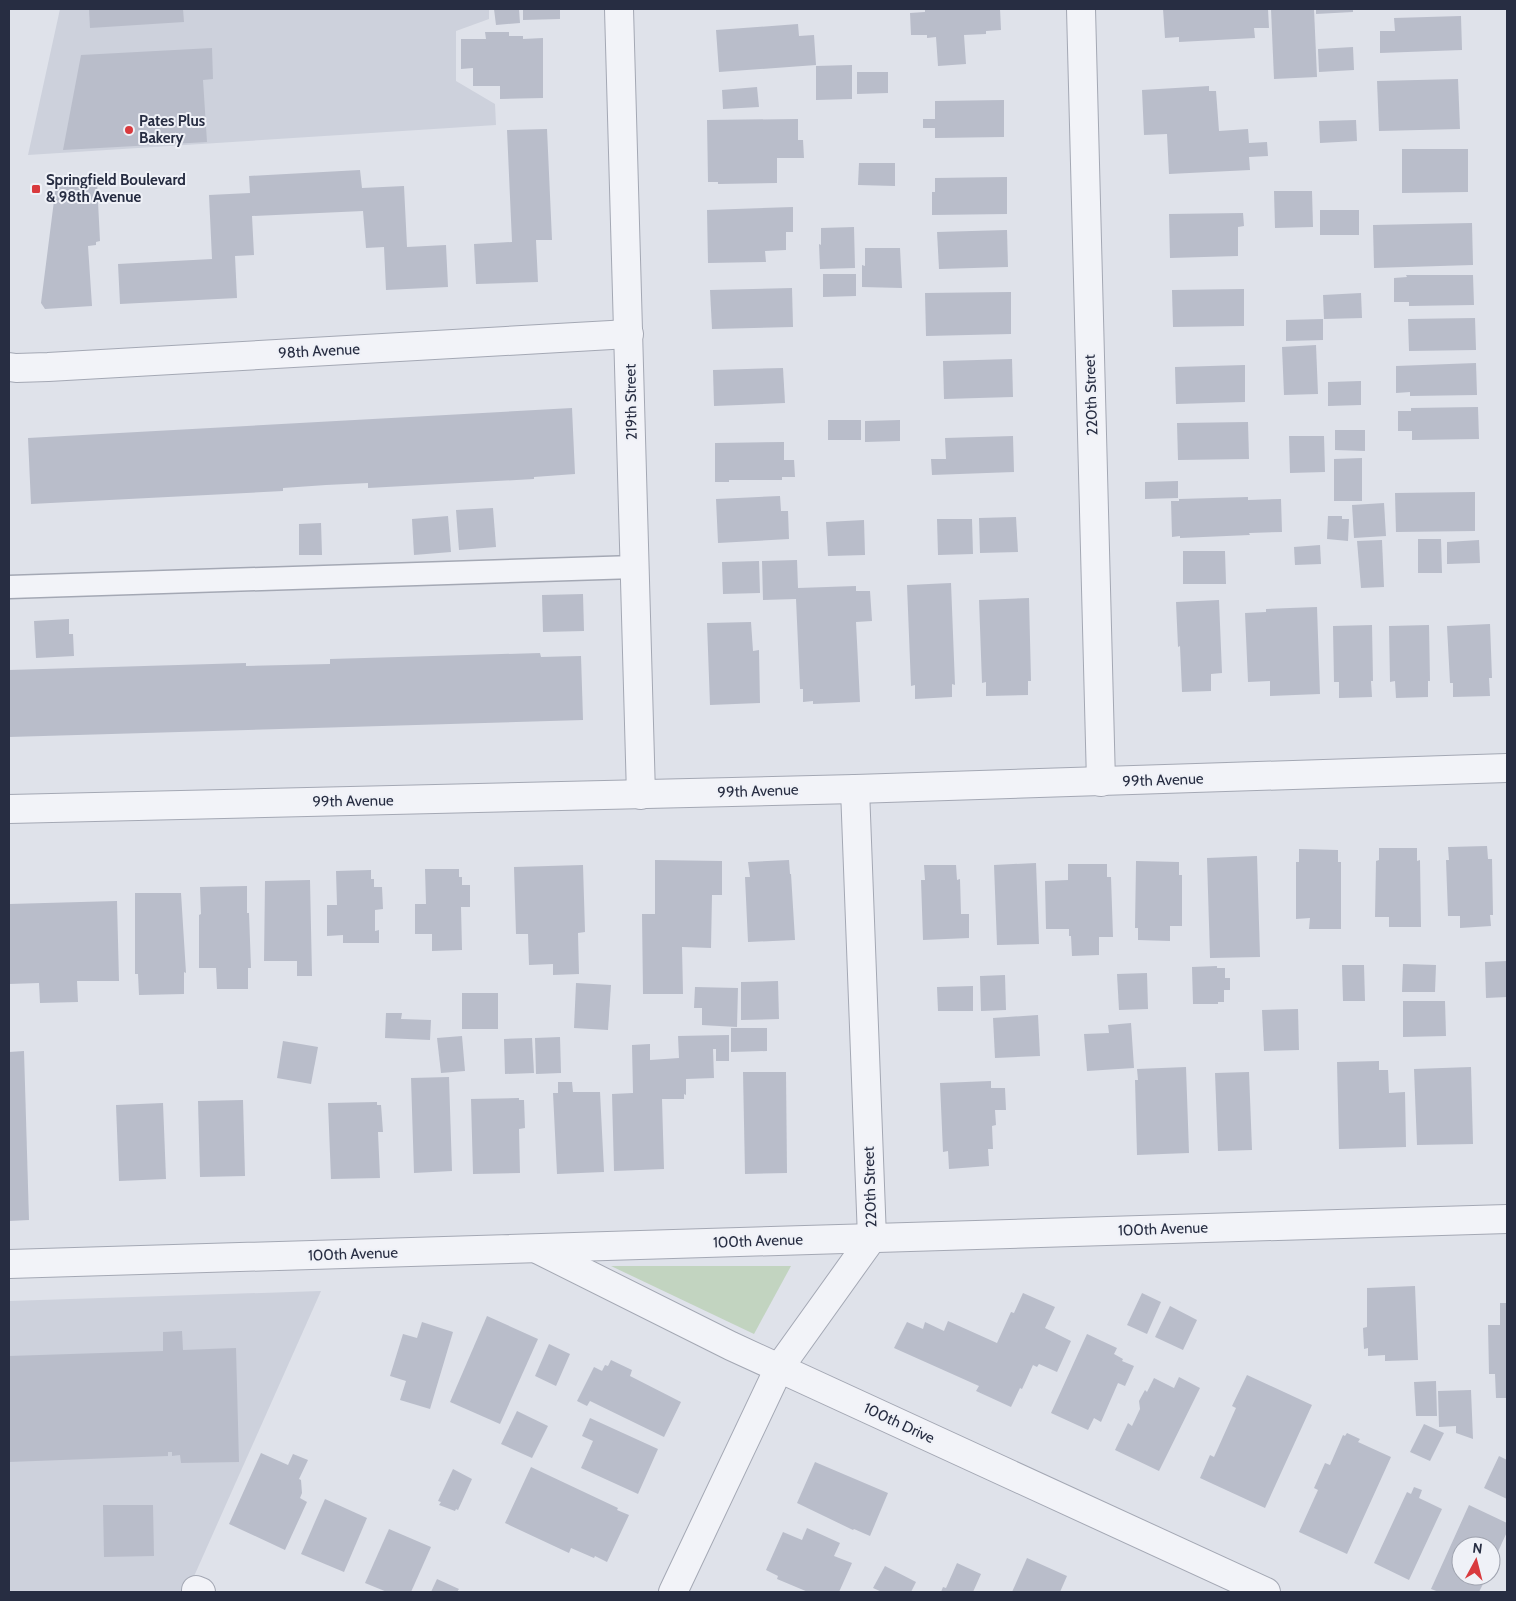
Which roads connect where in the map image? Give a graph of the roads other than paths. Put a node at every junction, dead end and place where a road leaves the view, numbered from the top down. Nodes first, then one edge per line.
1 (620, 9) edge
2 (1081, 9) edge
3 (629, 334) junction
4 (9, 367) edge
5 (635, 567) junction
6 (9, 587) edge
7 (1507, 768) edge
8 (1101, 782) junction
9 (854, 789) junction
10 (641, 795) junction
11 (9, 809) edge
12 (1507, 1219) edge
13 (872, 1238) junction
14 (536, 1248) junction
15 (9, 1264) edge
16 (779, 1368) junction
17 (673, 1592) edge
18 (1266, 1592) edge

1 - 3 street, 219th Street
2 - 8 street, 220th Street
3 - 4 street, 98th Avenue
3 - 5 street, 219th Street
5 - 6 lane
5 - 10 street, 219th Street
7 - 8 street, 99th Avenue
8 - 9 street, 99th Avenue
9 - 10 street, 99th Avenue
9 - 13 street, 220th Street
10 - 11 street, 99th Avenue
12 - 13 street, 100th Avenue
13 - 14 street, 100th Avenue
13 - 16 street, 220th Street
14 - 15 street, 100th Avenue
14 - 16 street, 100th Drive
16 - 17 street, 220th Street
16 - 18 street, 100th Drive

